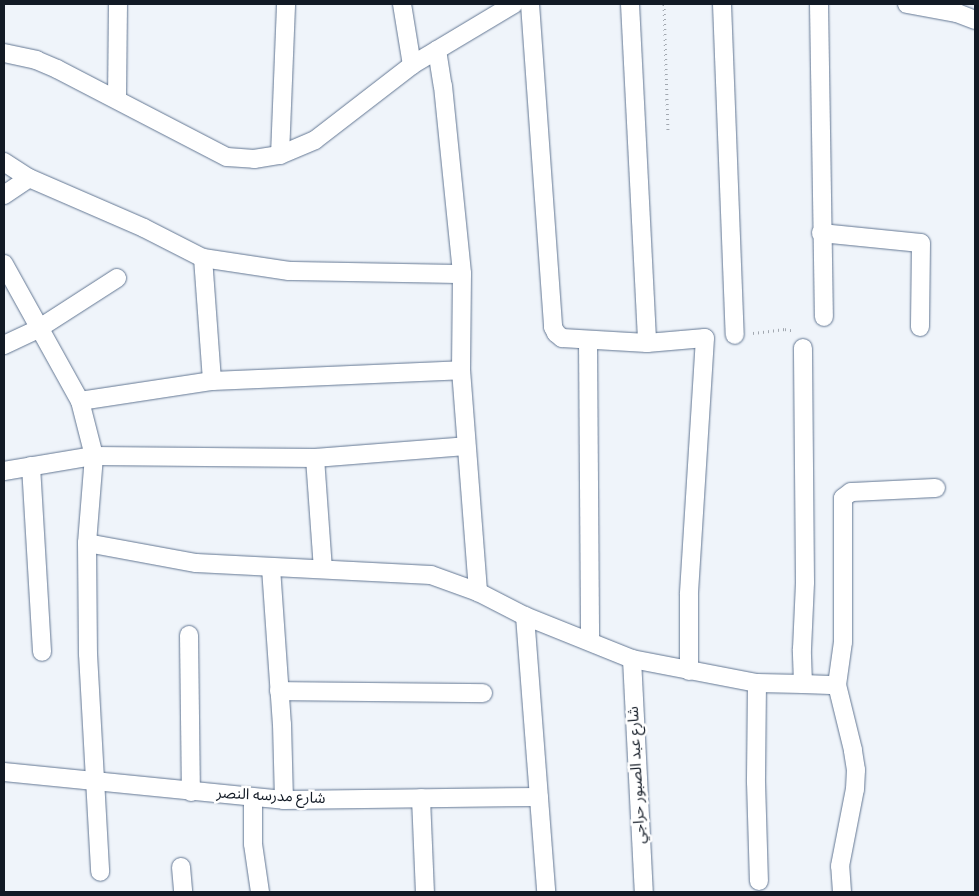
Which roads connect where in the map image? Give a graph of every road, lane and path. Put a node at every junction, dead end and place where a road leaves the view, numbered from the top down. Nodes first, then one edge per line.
1 (118, 4) edge
2 (286, 4) edge
3 (402, 4) edge
4 (514, 4) edge
5 (530, 4) edge
6 (630, 4) edge
7 (664, 4) edge
8 (722, 4) edge
9 (819, 4) edge
10 (907, 4) edge
11 (975, 20) edge
12 (437, 50) junction
13 (4, 52) edge
14 (412, 65) junction
15 (117, 98) junction
16 (668, 132) dead end
17 (280, 156) junction
18 (4, 162) edge
19 (29, 178) junction
20 (4, 195) edge
21 (822, 233) junction
22 (203, 258) junction
23 (4, 264) edge
24 (462, 274) junction
25 (117, 278) dead end
26 (824, 316) dead end
27 (920, 327) dead end
28 (38, 329) junction
29 (735, 335) joint
30 (588, 341) junction
31 (647, 343) junction
32 (4, 345) edge
33 (803, 348) joint
34 (461, 370) junction
35 (212, 381) junction
36 (80, 402) junction
37 (466, 446) junction
38 (94, 456) junction
39 (315, 458) junction
40 (30, 466) junction
41 (4, 471) edge
42 (936, 488) dead end
43 (87, 544) junction
44 (271, 568) junction
45 (323, 569) junction
46 (478, 592) junction
47 (525, 616) junction
48 (189, 635) dead end
49 (590, 641) junction
50 (42, 652) dead end
51 (632, 659) junction
52 (689, 671) junction
53 (757, 684) junction
54 (803, 684) junction
55 (837, 685) junction
56 (279, 691) junction
57 (483, 692) dead end
58 (4, 772) edge
59 (96, 782) junction
60 (191, 792) junction
61 (539, 796) junction
62 (253, 798) junction
63 (421, 798) junction
64 (284, 800) junction
65 (181, 867) dead end
66 (100, 872) dead end
67 (759, 881) dead end
68 (183, 892) edge
69 (260, 892) edge
70 (425, 892) edge
71 (546, 892) edge
72 (644, 892) edge
73 (842, 892) edge

1 - 15 street
2 - 17 street
3 - 14 street
4 - 12 street
5 - 30 street
6 - 31 street
7 - 16 path
8 - 29 street
9 - 21 street
10 - 11 street
12 - 14 street
12 - 24 street
13 - 15 street
14 - 17 street
15 - 17 street
18 - 19 street
19 - 20 street
19 - 22 street
21 - 26 street
21 - 27 street
22 - 24 street
22 - 35 street
23 - 28 street
24 - 34 street
25 - 28 street
28 - 32 street
28 - 36 street
29 - 33 path
30 - 31 street
30 - 49 street
31 - 52 street
33 - 54 street
34 - 35 street
34 - 37 street
35 - 36 street
36 - 38 street
37 - 39 street
37 - 46 street
38 - 39 street
38 - 40 street
38 - 43 street
39 - 45 street
40 - 41 street
40 - 50 street
42 - 55 street
43 - 44 street
43 - 59 street
44 - 45 street
44 - 56 street
45 - 46 street
46 - 47 street
47 - 49 street
47 - 61 street
48 - 60 street
49 - 51 street
51 - 52 street
51 - 72 street, شارع عبد الصبور حراجي
52 - 53 street
53 - 54 street
53 - 67 street
54 - 55 street
55 - 73 street
56 - 57 street
56 - 64 street
58 - 59 street, شارع مدرسه النصر
59 - 60 street, شارع مدرسه النصر
59 - 66 street
60 - 62 street, شارع مدرسه النصر
61 - 63 street, شارع مدرسه النصر
61 - 71 street
62 - 64 street, شارع مدرسه النصر
62 - 69 street
63 - 64 street, شارع مدرسه النصر
63 - 70 street
65 - 68 street

